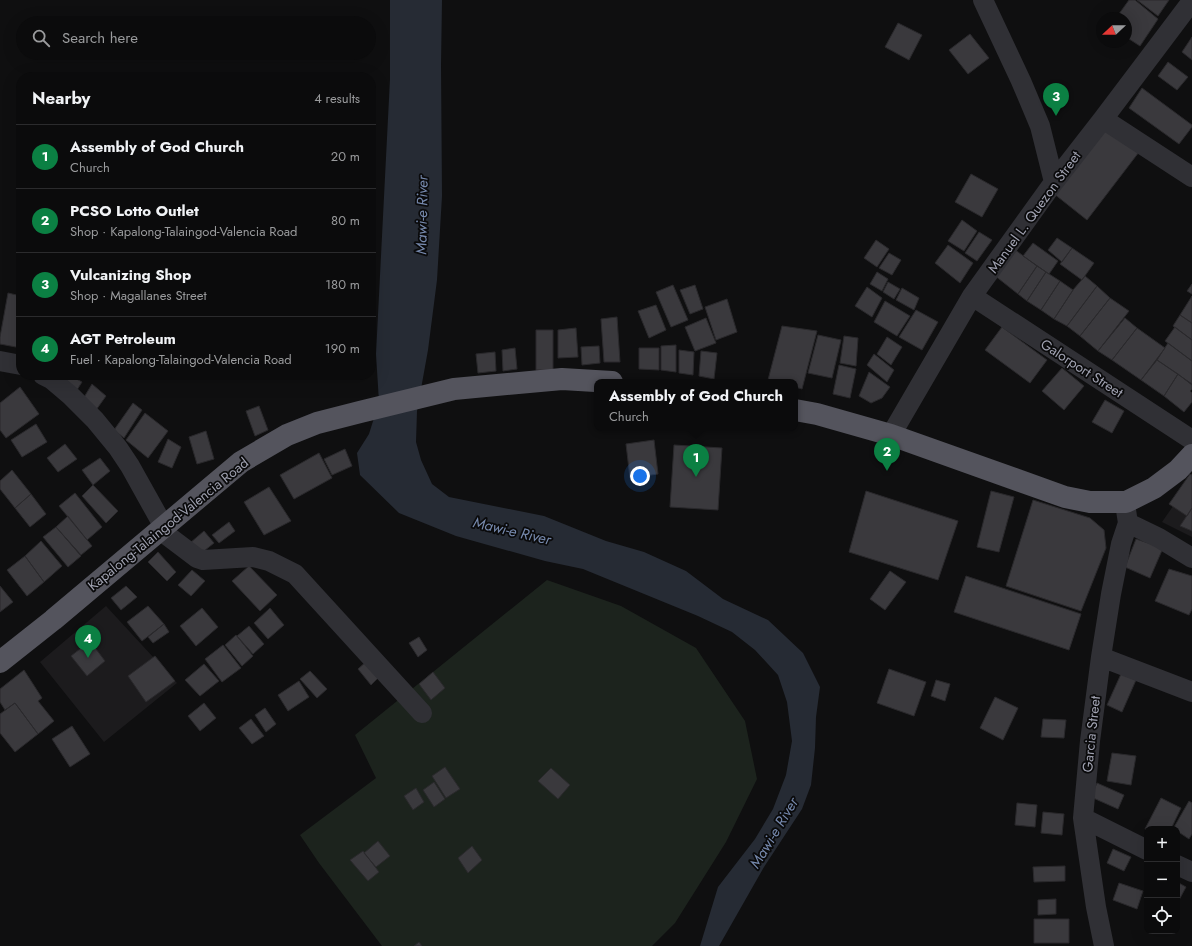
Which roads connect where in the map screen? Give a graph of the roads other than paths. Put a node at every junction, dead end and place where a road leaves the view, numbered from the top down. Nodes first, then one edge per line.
1 (983, 0) edge
2 (1192, 0) edge
3 (1103, 119) junction
4 (1192, 177) edge
5 (1054, 182) junction
6 (972, 296) junction
7 (0, 361) edge
8 (16, 364) edge
9 (52, 380) edge
10 (594, 381) edge
11 (798, 411) edge
12 (891, 435) junction
13 (1192, 440) edge
14 (1192, 455) edge
15 (1127, 512) junction
16 (162, 528) junction
17 (1192, 558) edge
18 (1101, 657) junction
19 (0, 662) edge
20 (1192, 692) edge
21 (422, 713) dead end
22 (1083, 818) junction
23 (1144, 848) edge
24 (1180, 866) edge
25 (1192, 872) edge
26 (1104, 946) edge

1 - 5 street
2 - 3 street, Manuel L. Quezon Street
3 - 4 street
3 - 5 street, Manuel L. Quezon Street
5 - 6 street, Manuel L. Quezon Street
6 - 12 street, Manuel L. Quezon Street
6 - 13 street, Galorport Street
7 - 8 street
9 - 16 street
10 - 16 highway, Kapalong-Talaingod-Valencia Road
11 - 12 highway
12 - 15 highway
14 - 15 highway
15 - 17 street
15 - 18 street, Garcia Street
16 - 19 highway, Kapalong-Talaingod-Valencia Road
16 - 21 street
18 - 20 street
18 - 22 street, Garcia Street
22 - 23 street
22 - 26 street, Garcia Street
24 - 25 street

